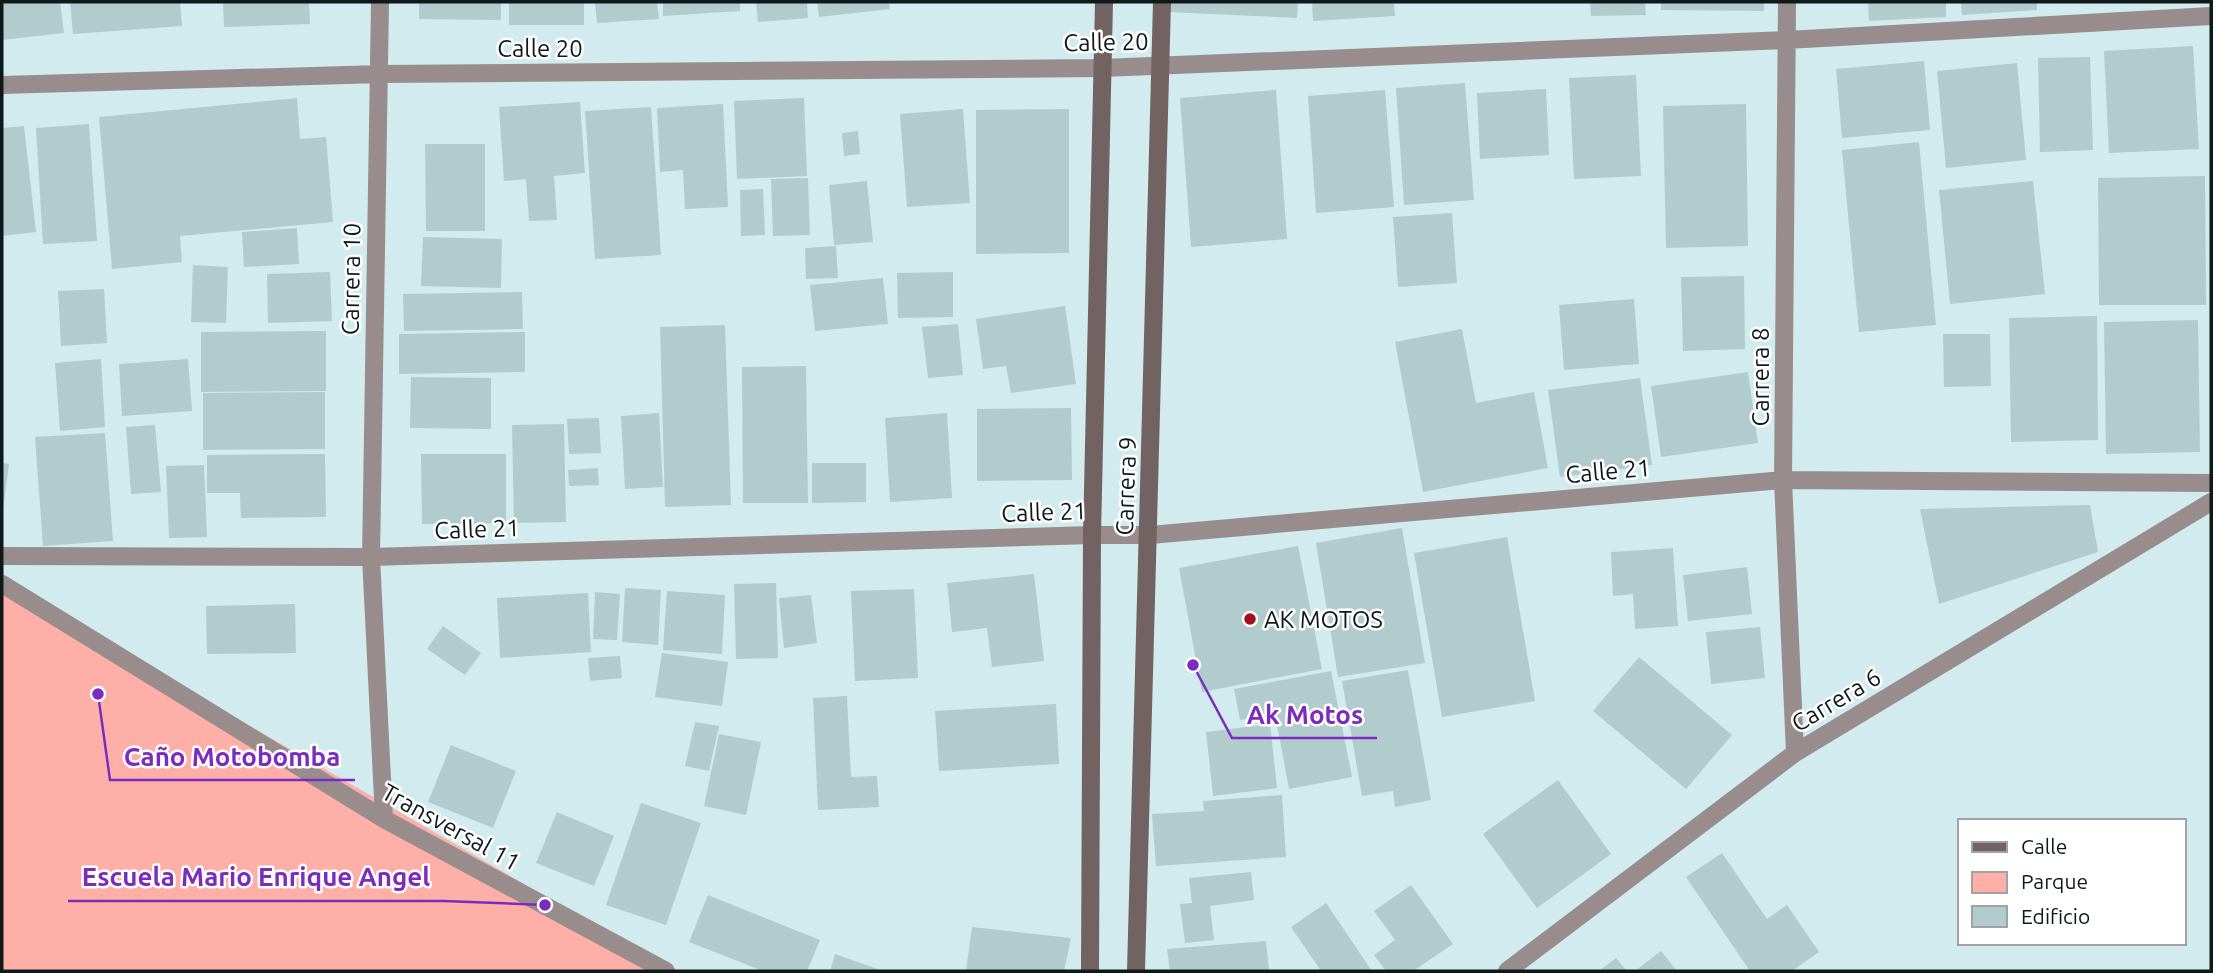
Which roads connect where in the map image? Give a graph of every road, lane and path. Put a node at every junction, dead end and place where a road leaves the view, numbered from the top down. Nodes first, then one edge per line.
1 (380, 2) edge
2 (1104, 2) edge
3 (1162, 2) edge
4 (1787, 2) edge
5 (2211, 16) edge
6 (1787, 40) junction
7 (1162, 66) junction
8 (1103, 68) junction
9 (380, 74) junction
10 (2, 85) edge
11 (1783, 481) junction
12 (2211, 483) edge
13 (2211, 502) edge
14 (1092, 534) junction
15 (1150, 535) junction
16 (2, 556) edge
17 (371, 557) junction
18 (2, 584) edge
19 (1795, 753) junction
20 (384, 819) junction
21 (666, 971) edge
22 (1090, 971) edge
23 (1136, 971) edge
24 (1507, 971) edge

1 - 9 street, Carrera 10
2 - 8 street, Carrera 9
3 - 7 street, Carrera 9
4 - 6 street, Carrera 8
5 - 6 street, Calle 20
6 - 7 street, Calle 20
6 - 11 street, Carrera 8
7 - 8 street, Calle 20
7 - 15 street, Carrera 9
8 - 9 street, Calle 20
8 - 14 street, Carrera 9
9 - 10 street, Calle 20
9 - 17 street, Carrera 10
11 - 12 street, Calle 21
11 - 15 street, Calle 21
11 - 19 street, Carrera 8
13 - 19 street, Carrera 6
14 - 15 street, Calle 21
14 - 17 street, Calle 21
14 - 22 street, Carrera 9
15 - 23 street, Carrera 9
16 - 17 street, Calle 21
17 - 20 street, Carrera 10
18 - 20 street, Transversal 11
19 - 24 street, Carrera 6
20 - 21 street, Transversal 11

